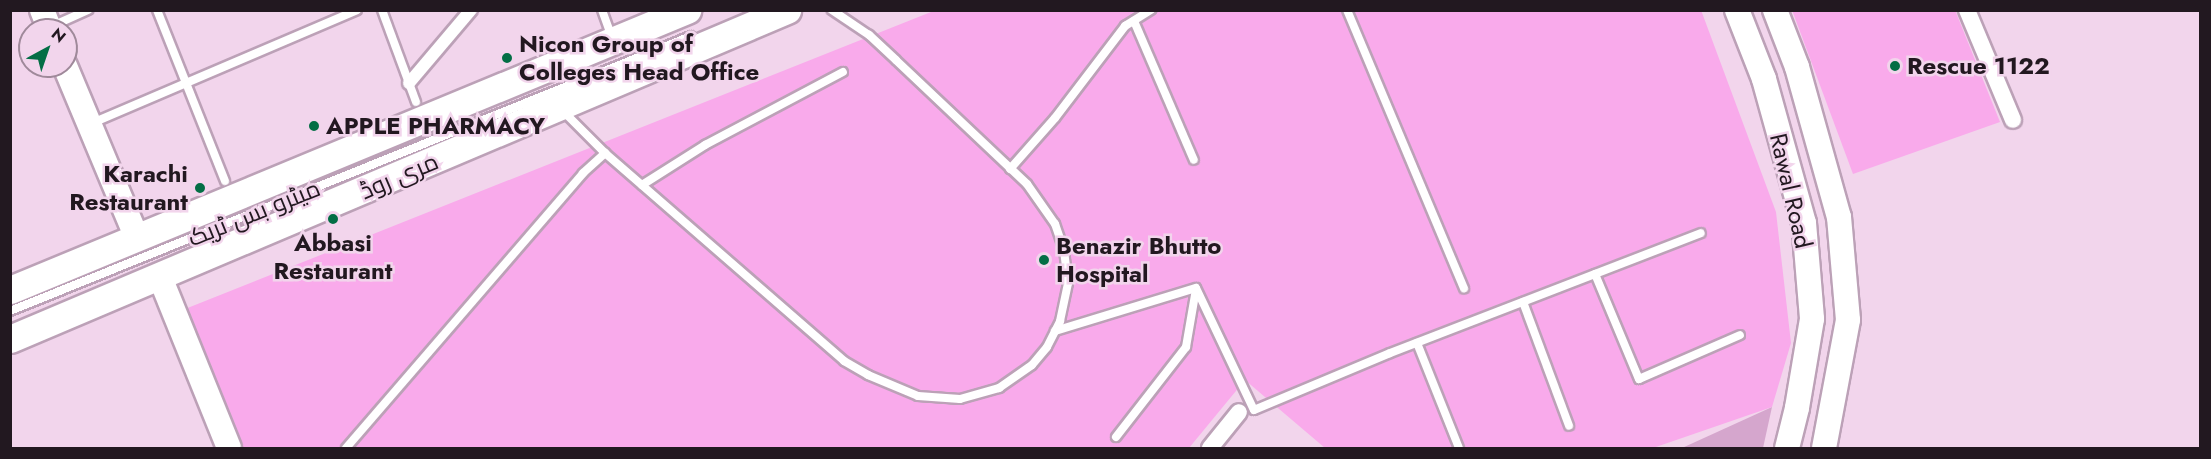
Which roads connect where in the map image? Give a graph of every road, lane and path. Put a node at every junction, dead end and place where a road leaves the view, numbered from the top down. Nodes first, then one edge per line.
1 (88, 10) edge
2 (158, 10) edge
3 (357, 10) edge
4 (382, 10) edge
5 (471, 10) edge
6 (602, 10) edge
7 (687, 10) edge
8 (765, 10) edge
9 (787, 10) edge
10 (832, 10) edge
11 (1151, 10) edge
12 (1347, 10) edge
13 (1737, 10) edge
14 (1775, 10) edge
15 (1967, 10) edge
16 (63, 18) edge
17 (734, 21) dead end
18 (1134, 21) junction
19 (609, 29) dead end
20 (704, 31) dead end
21 (843, 72) dead end
22 (70, 78) edge
23 (186, 83) junction
24 (409, 83) junction
25 (416, 102) dead end
26 (560, 108) junction
27 (2013, 120) dead end
28 (89, 124) junction
29 (604, 153) junction
30 (1194, 160) dead end
31 (1010, 169) junction
32 (225, 181) dead end
33 (642, 185) junction
34 (1701, 233) dead end
35 (136, 236) junction
36 (1595, 274) junction
37 (160, 277) junction
38 (1196, 288) junction
39 (1464, 288) dead end
40 (10, 290) edge
41 (1523, 302) junction
42 (10, 311) edge
43 (1055, 331) junction
44 (1740, 335) dead end
45 (10, 339) edge
46 (1417, 343) junction
47 (1239, 412) dead end
48 (1569, 426) dead end
49 (1116, 437) dead end
50 (229, 448) edge
51 (346, 448) edge
52 (1209, 448) edge
53 (1459, 448) edge
54 (1787, 448) edge
55 (1824, 448) edge

1 - 16 lane
2 - 23 lane
3 - 23 lane
4 - 24 lane
5 - 24 street
6 - 19 lane
7 - 35 main road, مری روڈ
8 - 17 lane
9 - 26 main road, مری روڈ
10 - 31 lane
11 - 18 lane
12 - 39 lane
13 - 54 main road, Rawal Road
14 - 55 main road, Rawal Road
15 - 27 street
18 - 30 lane
18 - 31 lane
20 - 42 lane, میٹرو بس ٹریک
21 - 33 lane
22 - 28 main road
23 - 28 lane
23 - 32 lane
24 - 25 lane
26 - 29 lane
26 - 37 main road, مری روڈ
28 - 35 main road
29 - 33 lane
29 - 51 lane
31 - 43 lane
33 - 43 lane
34 - 36 lane
35 - 40 main road, مری روڈ
36 - 41 lane
36 - 44 lane
37 - 45 main road, مری روڈ
37 - 50 main road
38 - 43 lane
38 - 46 lane
38 - 49 lane
41 - 46 lane
41 - 48 lane
46 - 53 lane
47 - 52 street

